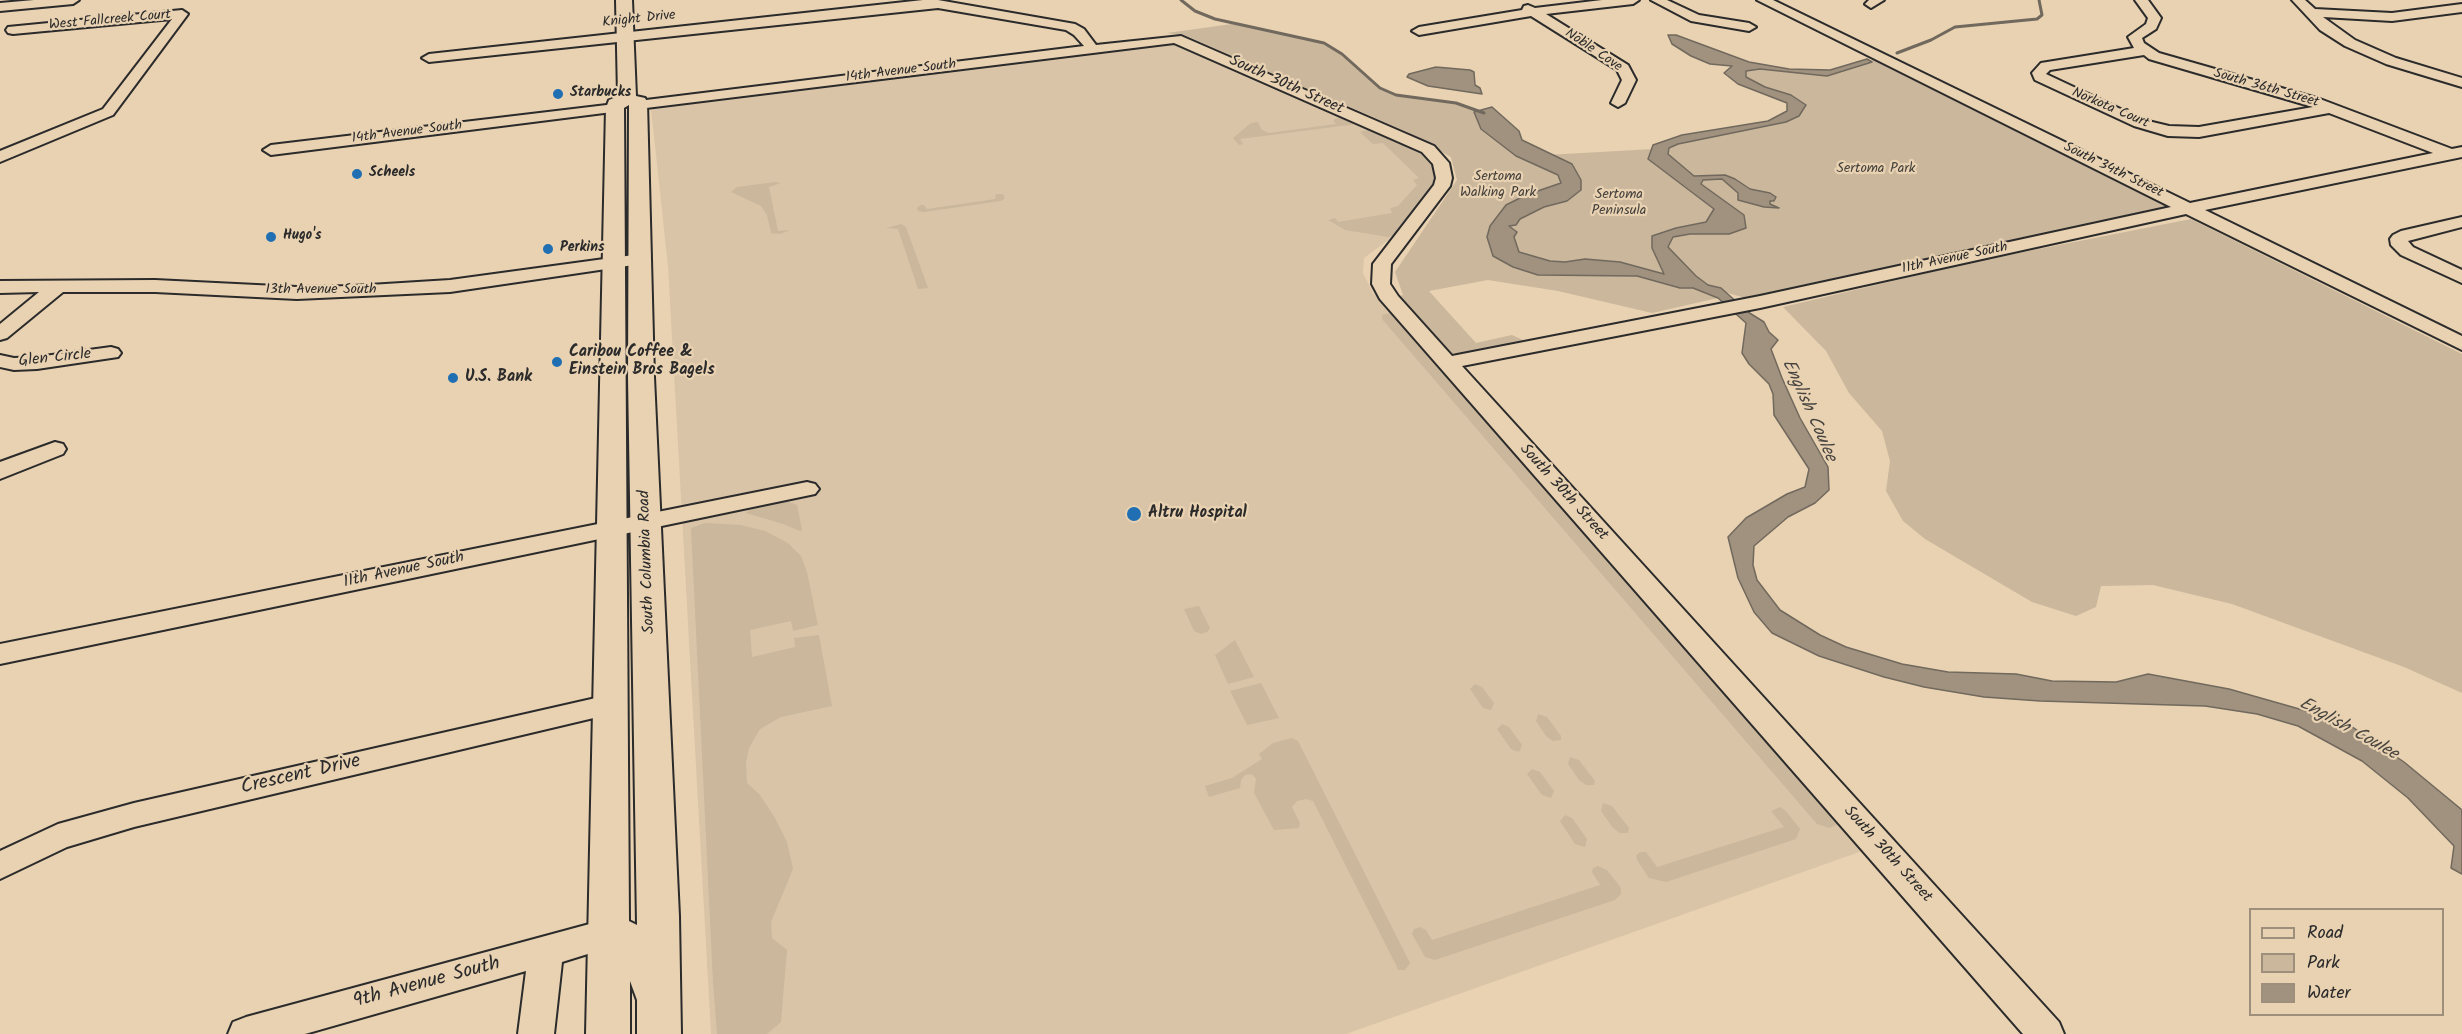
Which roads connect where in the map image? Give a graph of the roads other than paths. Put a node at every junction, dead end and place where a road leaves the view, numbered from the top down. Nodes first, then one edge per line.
1 (73, 0) edge
2 (624, 0) edge
3 (1514, 0) edge
4 (1633, 0) edge
5 (1657, 0) edge
6 (1763, 0) edge
7 (2141, 0) edge
8 (2298, 0) edge
9 (41, 3) junction
10 (0, 7) edge
11 (2462, 8) edge
12 (1533, 12) junction
13 (2312, 13) junction
14 (2430, 13) junction
15 (2462, 23) edge
16 (1749, 27) dead end
17 (13, 30) junction
18 (1419, 31) dead end
19 (624, 36) junction
20 (1164, 39) joint
21 (0, 40) edge
22 (1092, 48) junction
23 (2144, 51) junction
24 (429, 58) dead end
25 (2462, 82) edge
26 (1618, 103) dead end
27 (2330, 108) junction
28 (629, 109) junction
29 (271, 150) dead end
30 (2456, 153) edge
31 (0, 157) edge
32 (2189, 208) junction
33 (2462, 222) edge
34 (628, 261) junction
35 (2462, 277) edge
36 (60, 285) junction
37 (0, 287) edge
38 (0, 333) edge
39 (2462, 344) edge
40 (111, 353) dead end
41 (0, 361) edge
42 (1446, 363) junction
43 (55, 449) dead end
44 (0, 472) edge
45 (807, 489) dead end
46 (629, 524) junction
47 (0, 654) edge
48 (609, 705) junction
49 (0, 866) edge
50 (608, 934) junction
51 (546, 951) junction
52 (659, 1020) edge
53 (246, 1034) edge
54 (536, 1034) edge
55 (608, 1034) edge
56 (2046, 1034) edge

1 - 9 street
2 - 19 main road, South Columbia Road
3 - 12 street
4 - 12 street
5 - 16 street
6 - 32 street, South 34th Street
7 - 23 street
8 - 13 street
9 - 10 street
9 - 17 street
11 - 14 street
12 - 18 street
12 - 26 street, Noble Cove
13 - 14 street
13 - 25 street
14 - 15 street
17 - 21 street
17 - 31 street, West Fallcreek Court
19 - 22 street, Knight Drive
19 - 24 street, Knight Drive
19 - 28 main road, South Columbia Road
20 - 22 street, 14th Avenue South
20 - 42 street, South 30th Street
22 - 28 street, 14th Avenue South
23 - 27 street, South 36th Street
23 - 27 street, Norkota Court
27 - 30 street, South 36th Street
28 - 29 street, 14th Avenue South
28 - 34 main road, South Columbia Road
30 - 32 street, 11th Avenue South
32 - 39 street, South 34th Street
32 - 42 street, 11th Avenue South
33 - 35 street
34 - 36 street, 13th Avenue South
34 - 46 main road, South Columbia Road
36 - 37 street, 13th Avenue South
36 - 38 street
40 - 41 street, Glen Circle
42 - 56 street, South 30th Street
43 - 44 street
45 - 46 street, 11th Avenue South
46 - 47 street, 11th Avenue South
46 - 48 main road, South Columbia Road
46 - 52 main road, South Columbia Road
48 - 49 street, Crescent Drive
48 - 50 main road, South Columbia Road
50 - 51 street, 9th Avenue South
50 - 52 main road
50 - 55 main road, South Columbia Road
51 - 53 street, 9th Avenue South
51 - 54 street

